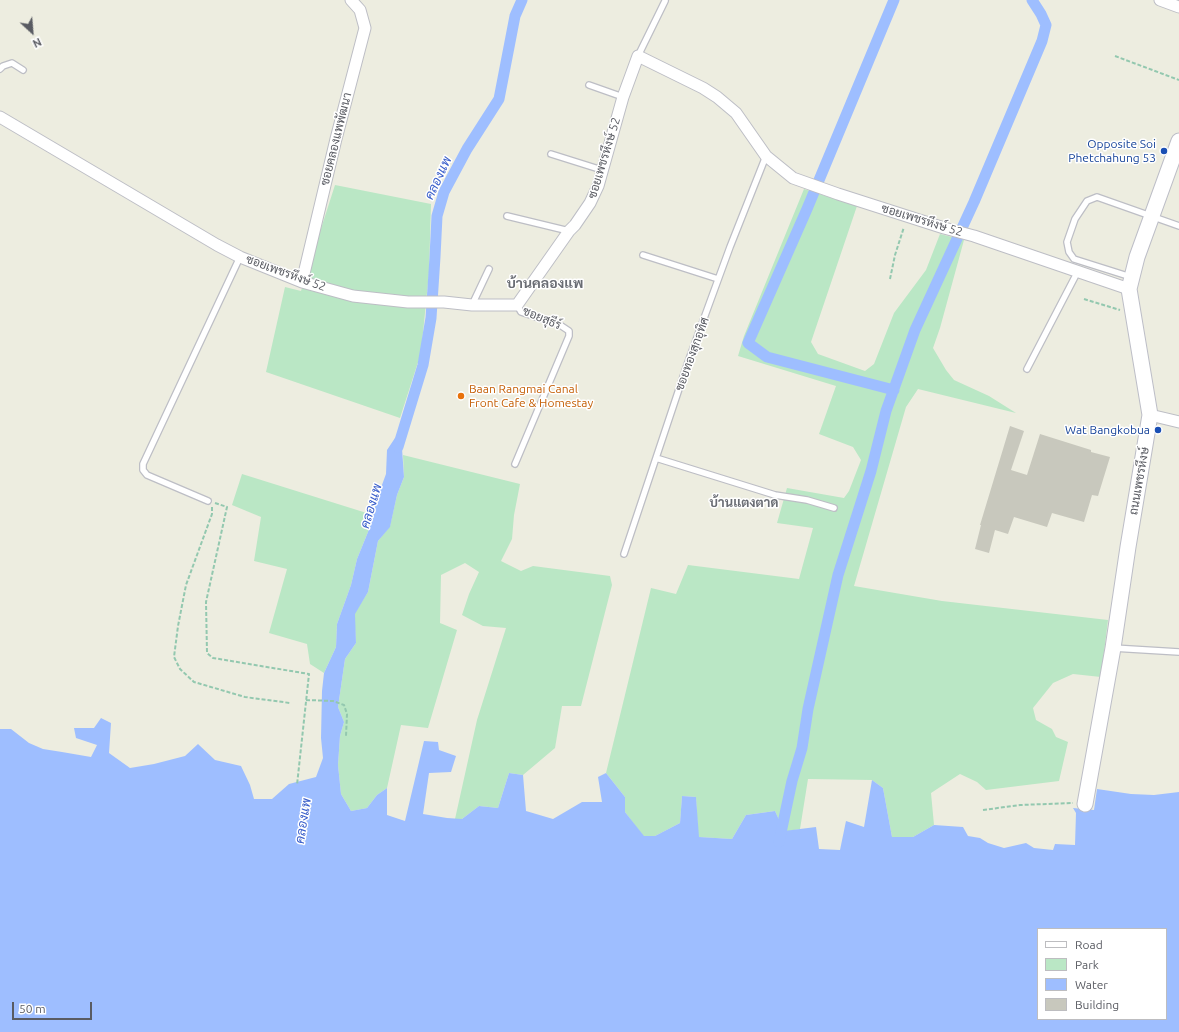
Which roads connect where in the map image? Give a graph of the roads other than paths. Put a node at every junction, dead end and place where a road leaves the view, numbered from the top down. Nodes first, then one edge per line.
1 (351, 0) edge
2 (1160, 0) edge
3 (665, 1) edge
4 (1179, 7) edge
5 (638, 56) junction
6 (0, 69) edge
7 (23, 70) dead end
8 (589, 85) dead end
9 (623, 97) junction
10 (0, 117) edge
11 (1177, 151) edge
12 (551, 154) dead end
13 (766, 156) junction
14 (602, 170) junction
15 (507, 216) dead end
16 (1152, 216) junction
17 (1179, 226) edge
18 (569, 231) junction
19 (643, 255) dead end
20 (240, 257) junction
21 (489, 269) dead end
22 (1078, 271) junction
23 (718, 279) junction
24 (302, 282) junction
25 (1130, 283) junction
26 (472, 305) junction
27 (517, 305) junction
28 (1027, 369) dead end
29 (1150, 415) junction
30 (1179, 422) edge
31 (656, 458) junction
32 (515, 464) dead end
33 (208, 502) road end
34 (834, 508) dead end
35 (624, 554) dead end
36 (1113, 648) junction
37 (1179, 652) edge
38 (1085, 804) road end

1 - 24 street, ซอยคลองแพพัฒนา
2 - 4 street
3 - 5 lane
5 - 9 street, ซอยเพชรหึงษ์ 52
5 - 13 street, ซอยเพชรหึงษ์ 52
6 - 7 lane
8 - 9 lane
9 - 14 street, ซอยเพชรหึงษ์ 52
10 - 20 street, ซอยเพชรหึงษ์ 52
11 - 16 main road, ถนนเพชรหึงษ์
12 - 14 lane
13 - 22 street, ซอยเพชรหึงษ์ 52
13 - 23 lane, ซอยทองสุกอุทิศ
14 - 18 street, ซอยเพชรหึงษ์ 52
15 - 18 lane
16 - 17 lane
16 - 25 main road, ถนนเพชรหึงษ์
16 - 25 lane
18 - 27 street, ซอยเพชรหึงษ์ 52
19 - 23 lane
20 - 24 street, ซอยเพชรหึงษ์ 52
20 - 33 lane
21 - 26 lane
22 - 25 street, ซอยเพชรหึงษ์ 52
22 - 28 lane
23 - 31 lane, ซอยทองสุกอุทิศ
24 - 26 street, ซอยเพชรหึงษ์ 52
25 - 29 main road, ถนนเพชรหึงษ์
26 - 27 street, ซอยเพชรหึงษ์ 52
27 - 32 lane, ซอยสุธีร์
29 - 30 street
29 - 36 main road, ถนนเพชรหึงษ์
31 - 34 lane
31 - 35 lane, ซอยทองสุกอุทิศ
36 - 37 lane
36 - 38 main road, ถนนเพชรหึงษ์

